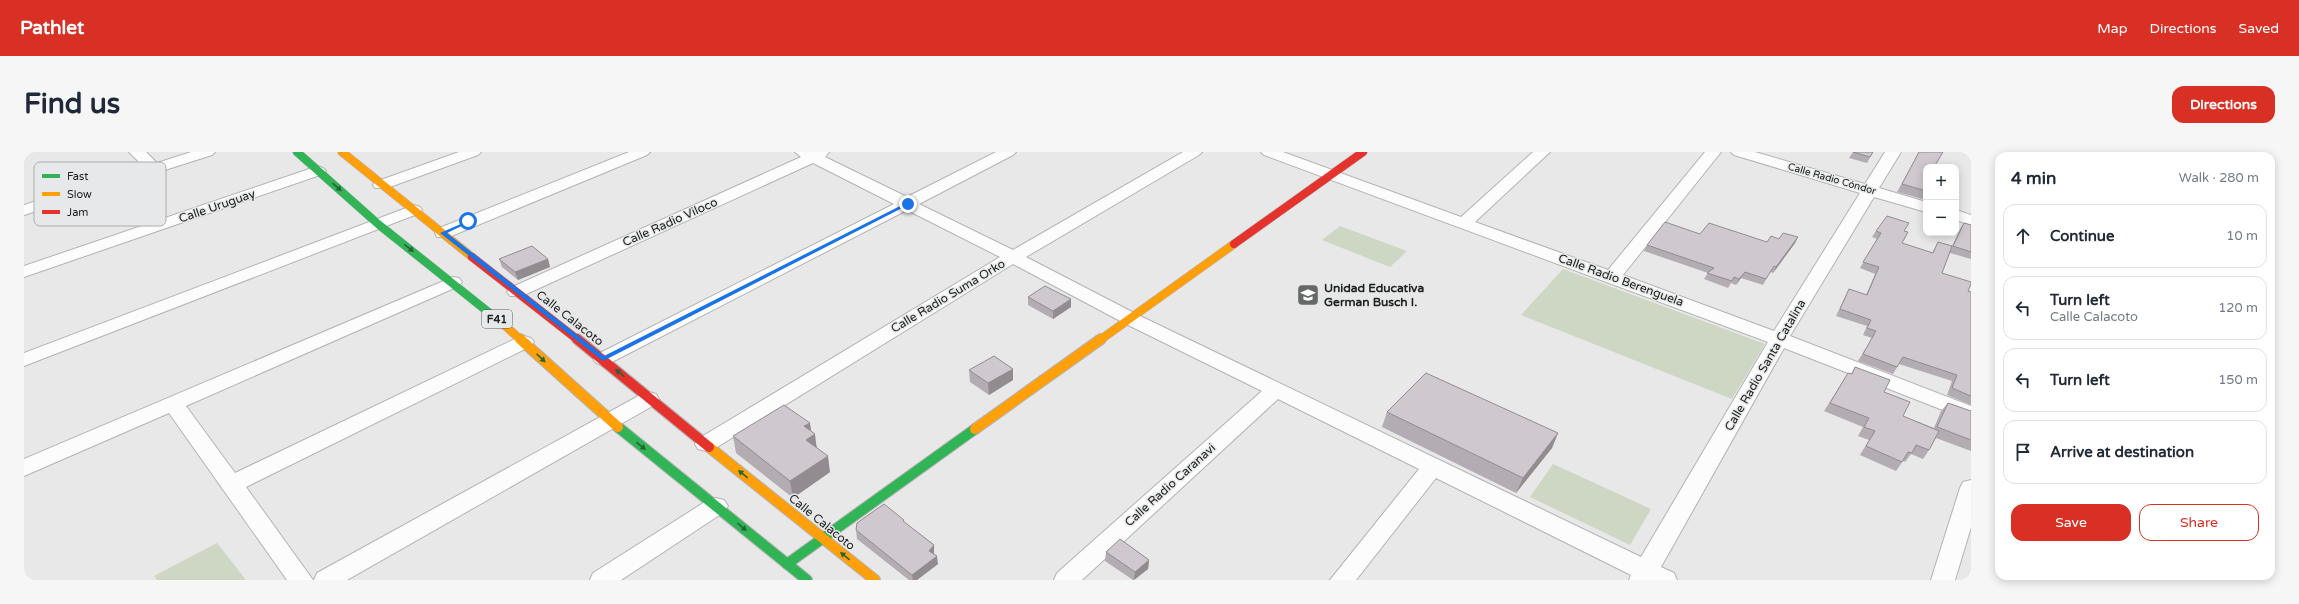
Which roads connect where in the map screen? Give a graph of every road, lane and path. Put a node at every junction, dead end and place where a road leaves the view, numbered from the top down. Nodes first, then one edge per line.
1 (137, 152) edge
2 (206, 152) edge
3 (298, 152) edge
4 (342, 152) edge
5 (473, 152) edge
6 (642, 152) edge
7 (1008, 152) edge
8 (1194, 152) edge
9 (1269, 152) edge
10 (1363, 152) edge
11 (1542, 152) edge
12 (1713, 152) edge
13 (1739, 152) edge
14 (1893, 152) edge
15 (814, 154) edge
16 (148, 162) edge
17 (166, 165) edge
18 (318, 171) junction
19 (1329, 174) junction
20 (381, 186) junction
21 (1869, 190) junction
22 (908, 204) junction
23 (1923, 206) edge
24 (34, 207) edge
25 (24, 210) edge
26 (414, 210) junction
27 (1959, 217) edge
28 (1971, 220) edge
29 (166, 223) edge
30 (1464, 223) junction
31 (378, 224) junction
32 (158, 226) edge
33 (443, 233) junction
34 (1013, 257) junction
35 (24, 272) edge
36 (1612, 277) junction
37 (454, 282) junction
38 (516, 292) junction
39 (1131, 319) junction
40 (1780, 339) junction
41 (524, 342) junction
42 (603, 359) junction
43 (24, 360) edge
44 (1275, 390) junction
45 (649, 399) junction
46 (173, 404) junction
47 (1971, 414) edge
48 (610, 421) junction
49 (706, 444) junction
50 (24, 468) edge
51 (1432, 468) junction
52 (233, 484) junction
53 (1971, 488) edge
54 (716, 506) junction
55 (824, 539) junction
56 (787, 564) junction
57 (1651, 577) edge
58 (301, 580) edge
59 (326, 580) edge
60 (602, 580) edge
61 (807, 580) edge
62 (875, 580) edge
63 (1066, 580) edge
64 (1342, 580) edge
65 (1943, 580) edge

1 - 16 street
2 - 17 street
3 - 18 main road, F41
4 - 20 main road, Calle Calacoto / F41
5 - 20 street
6 - 33 street
7 - 22 street
8 - 34 street, Calle Radio Suma Orko
9 - 19 street, Calle Radio Berenguela
10 - 19 main road
11 - 30 street
12 - 36 street
13 - 21 street, Calle Radio Cóndor
14 - 21 street, Calle Radio Santa Catalina
15 - 22 street
15 - 38 street, Calle Radio Viloco
18 - 29 street, Calle Uruguay
18 -> 31 main road, F41
19 - 30 street, Calle Radio Berenguela
19 - 39 main road
20 - 26 main road, Calle Calacoto / F41
21 - 23 street, Calle Radio Cóndor
21 - 40 street, Calle Radio Santa Catalina
22 - 34 street
22 - 42 street
24 - 25 street
26 - 31 street
26 - 33 main road, Calle Calacoto / F41
27 - 28 street
30 - 36 street, Calle Radio Berenguela
31 -> 37 main road, F41
31 - 43 street
32 - 35 street, Calle Uruguay
33 - 38 main road, Calle Calacoto / F41
34 - 39 street
34 - 49 street, Calle Radio Suma Orko
36 - 40 street, Calle Radio Berenguela
37 - 41 main road, F41
37 - 46 street
38 - 42 main road, Calle Calacoto / F41
39 - 44 street
39 - 55 main road
40 - 47 street, Calle Radio Berenguela
40 - 57 street, Calle Radio Santa Catalina
41 -> 48 main road, F41
41 - 52 street
45 -> 42 main road, Calle Calacoto / F41
44 - 51 street
44 - 63 street, Calle Radio Caranavi
45 - 48 street
45 - 49 main road, Calle Calacoto / F41
46 - 50 street
46 - 52 street
48 -> 54 main road, F41
48 - 59 street
55 -> 49 main road, Calle Calacoto / F41
51 - 57 street
51 - 64 street
52 - 58 street
53 - 65 street
54 -> 56 main road, F41
54 - 60 street
55 - 56 main road
62 -> 55 main road, Calle Calacoto / F41
56 - 61 main road, F41

